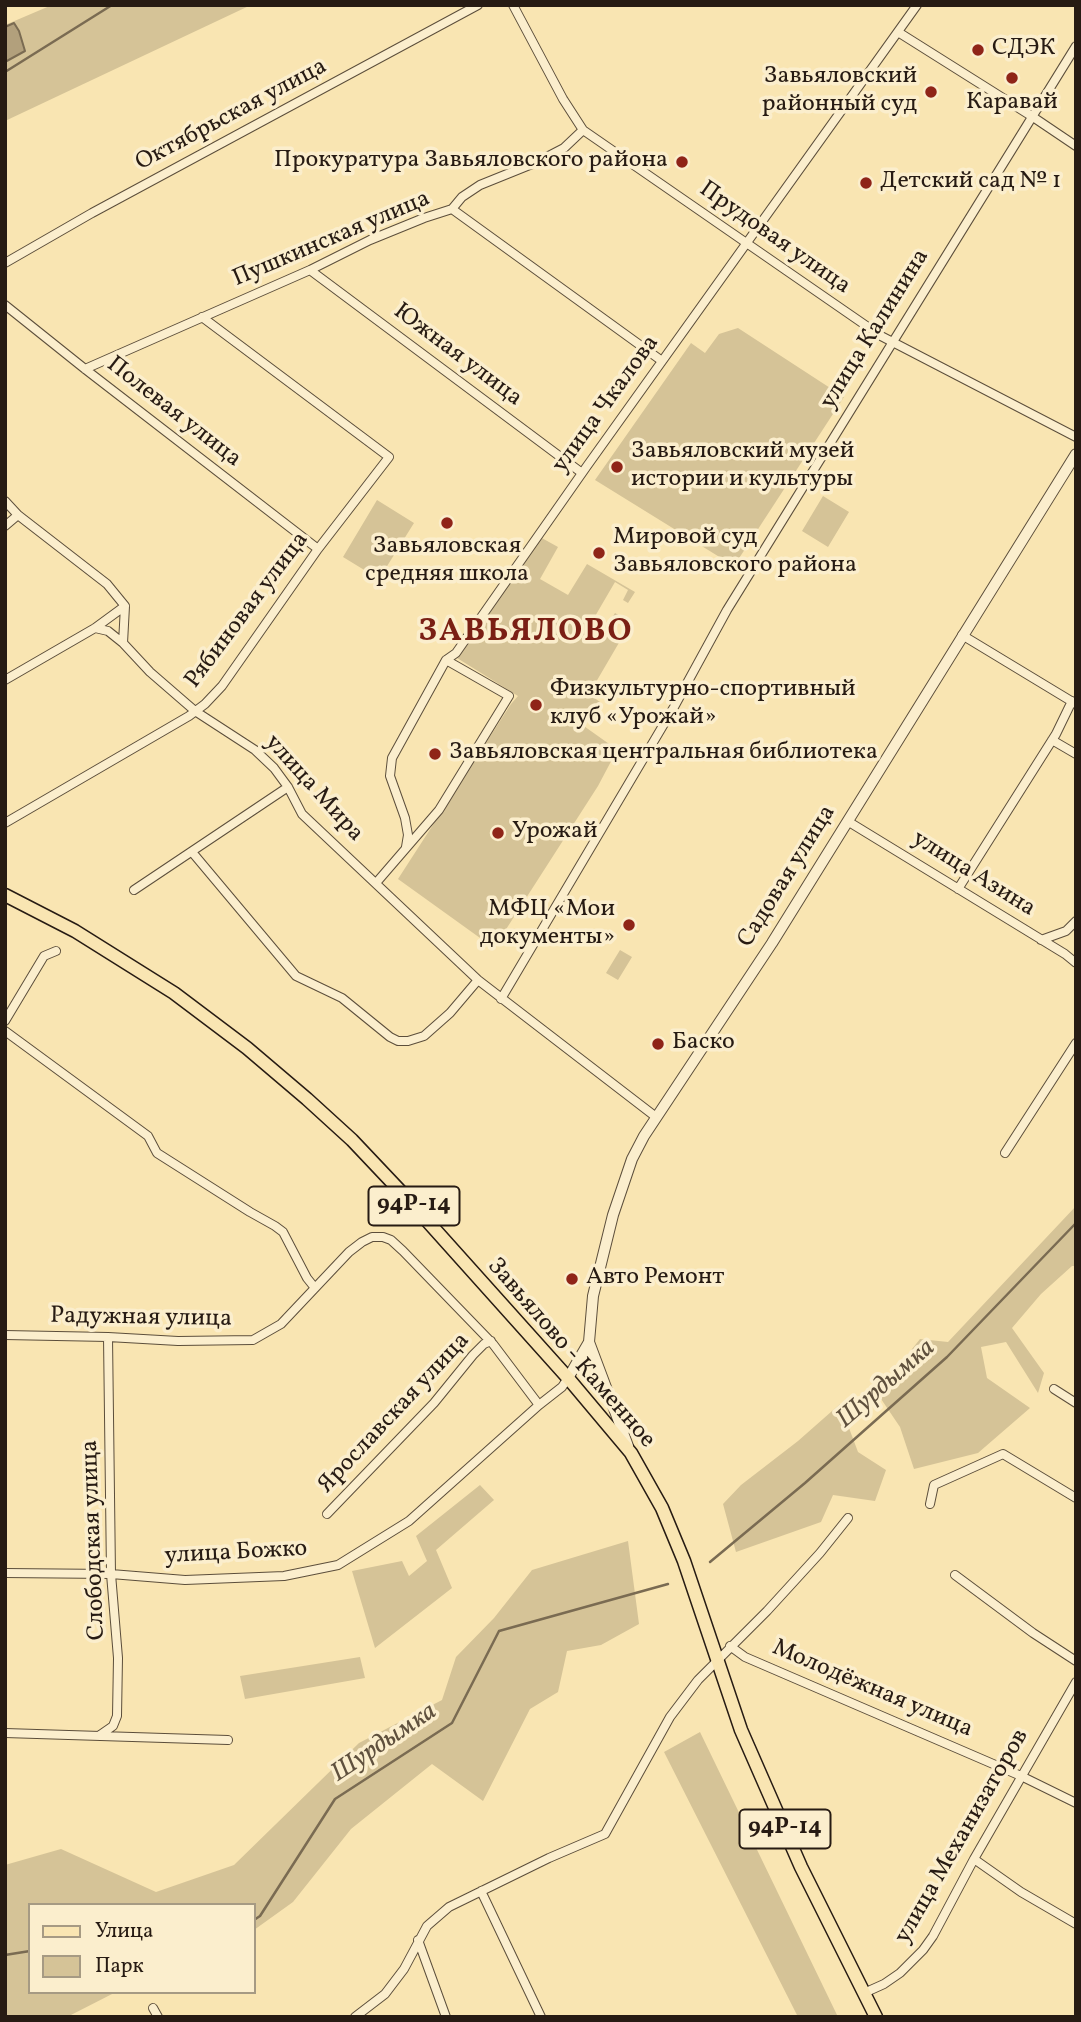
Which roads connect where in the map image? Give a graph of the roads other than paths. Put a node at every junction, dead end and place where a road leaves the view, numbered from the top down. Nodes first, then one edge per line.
1 (478, 5) edge
2 (513, 5) edge
3 (918, 5) edge
4 (898, 32) junction
5 (1076, 46) edge
6 (1033, 117) junction
7 (583, 131) junction
8 (1076, 146) edge
9 (452, 209) junction
10 (747, 243) junction
11 (5, 263) edge
12 (310, 270) junction
13 (5, 304) edge
14 (202, 317) junction
15 (892, 343) junction
16 (662, 360) junction
17 (85, 369) junction
18 (1076, 437) edge
19 (1076, 454) edge
20 (582, 473) junction
21 (5, 501) edge
22 (18, 515) junction
23 (5, 526) edge
24 (318, 549) junction
25 (124, 606) junction
26 (95, 628) junction
27 (962, 635) junction
28 (123, 643) junction
29 (446, 660) junction
30 (5, 680) edge
31 (1074, 703) edge
32 (195, 711) junction
33 (1052, 740) junction
34 (1076, 754) edge
35 (288, 787) junction
36 (849, 822) junction
37 (5, 823) edge
38 (406, 847) junction
39 (192, 852) junction
40 (376, 883) junction
41 (958, 889) junction
42 (134, 890) dead end
43 (5, 895) edge
44 (1076, 921) edge
45 (1041, 940) junction
46 (56, 951) dead end
47 (1076, 963) edge
48 (478, 980) junction
49 (501, 999) junction
50 (5, 1020) edge
51 (5, 1031) edge
52 (1076, 1043) edge
53 (656, 1117) junction
54 (1005, 1153) dead end
55 (315, 1287) junction
56 (5, 1335) edge
57 (108, 1336) junction
58 (491, 1341) junction
59 (589, 1342) junction
60 (568, 1378) junction
61 (1054, 1389) dead end
62 (1076, 1403) edge
63 (539, 1405) junction
64 (631, 1453) junction
65 (1076, 1498) edge
66 (930, 1504) dead end
67 (327, 1514) dead end
68 (848, 1517) dead end
69 (5, 1573) edge
70 (111, 1574) junction
71 (955, 1575) dead end
72 (730, 1646) junction
73 (716, 1660) junction
74 (1076, 1661) edge
75 (1076, 1682) edge
76 (5, 1733) edge
77 (100, 1735) junction
78 (228, 1740) dead end
79 (1021, 1776) junction
80 (1076, 1803) edge
81 (974, 1859) junction
82 (481, 1891) junction
83 (1076, 1924) edge
84 (418, 1940) junction
85 (864, 1993) junction
86 (152, 2008) dead end
87 (158, 2017) edge
88 (355, 2017) edge
89 (446, 2017) edge
90 (541, 2017) edge
91 (876, 2017) edge

1 - 11 street, Октябрьская улица
2 - 7 street, Прудовая улица
3 - 4 street, улица Чкалова
4 - 6 street
4 - 10 street, улица Чкалова
5 - 6 street, улица Калинина
6 - 8 street
6 - 15 street, улица Калинина
7 - 9 street, Пушкинская улица
7 - 10 street, Прудовая улица
9 - 12 street, Пушкинская улица
9 - 16 street
10 - 15 street, Прудовая улица
10 - 16 street, улица Чкалова
12 - 14 street, Пушкинская улица
12 - 20 street, Южная улица
13 - 17 street, Полевая улица
14 - 17 street, Пушкинская улица
14 - 24 street, Рябиновая улица
15 - 18 street, Прудовая улица
15 - 49 street, улица Калинина
16 - 20 street, улица Чкалова
17 - 24 street, Полевая улица
19 - 27 street, Садовая улица
20 - 29 street, улица Чкалова
21 - 22 street
22 - 23 street
22 - 25 street
24 - 32 street, Рябиновая улица
25 - 26 street
25 - 28 street
26 - 28 street, улица Мира
26 - 30 street
27 - 31 street
27 - 36 street, Садовая улица
28 - 32 street, улица Мира
29 - 38 street, улица Чкалова
29 - 38 street
31 - 33 street
32 - 35 street, улица Мира
32 - 37 street, Рябиновая улица
33 - 34 street
33 - 41 street
35 - 39 street
35 - 40 street, улица Мира
36 - 41 street, улица Азина
36 - 53 street, Садовая улица
38 - 40 street
39 - 42 street
39 - 48 street
40 - 48 street, улица Мира
41 - 45 street, улица Азина
43 - 60 main road, Завьялово - Каменное / 94Р-14
44 - 45 street
45 - 47 street, улица Азина
46 - 50 street
48 - 49 street, улица Мира
49 - 53 street, улица Мира
51 - 55 street
52 - 54 street
53 - 59 street, Садовая улица
55 - 57 street, Радужная улица
55 - 58 street, Радужная улица
56 - 57 street, Радужная улица
57 - 70 street, Слободская улица
58 - 63 street, Радужная улица
58 - 67 street, Ярославская улица
59 - 60 street
59 - 64 street
60 - 63 street, улица Божко
60 - 64 main road, Завьялово - Каменное / 94Р-14
61 - 62 street
63 - 70 street, улица Божко
64 - 73 main road, Завьялово - Каменное / 94Р-14
65 - 66 street
68 - 72 street
69 - 70 street, улица Божко
70 - 77 street, Слободская улица
71 - 74 street
72 - 73 street
72 - 79 street, Молодёжная улица
73 - 82 street
73 - 85 main road, Завьялово - Каменное / 94Р-14
75 - 79 street, улица Механизаторов
76 - 77 street
77 - 78 street
79 - 80 street, Молодёжная улица
79 - 81 street, улица Механизаторов
81 - 83 street
81 - 85 street, улица Механизаторов
82 - 84 street
82 - 90 street
84 - 88 street
84 - 89 street
85 - 91 main road, Завьялово - Каменное / 94Р-14
86 - 87 street

